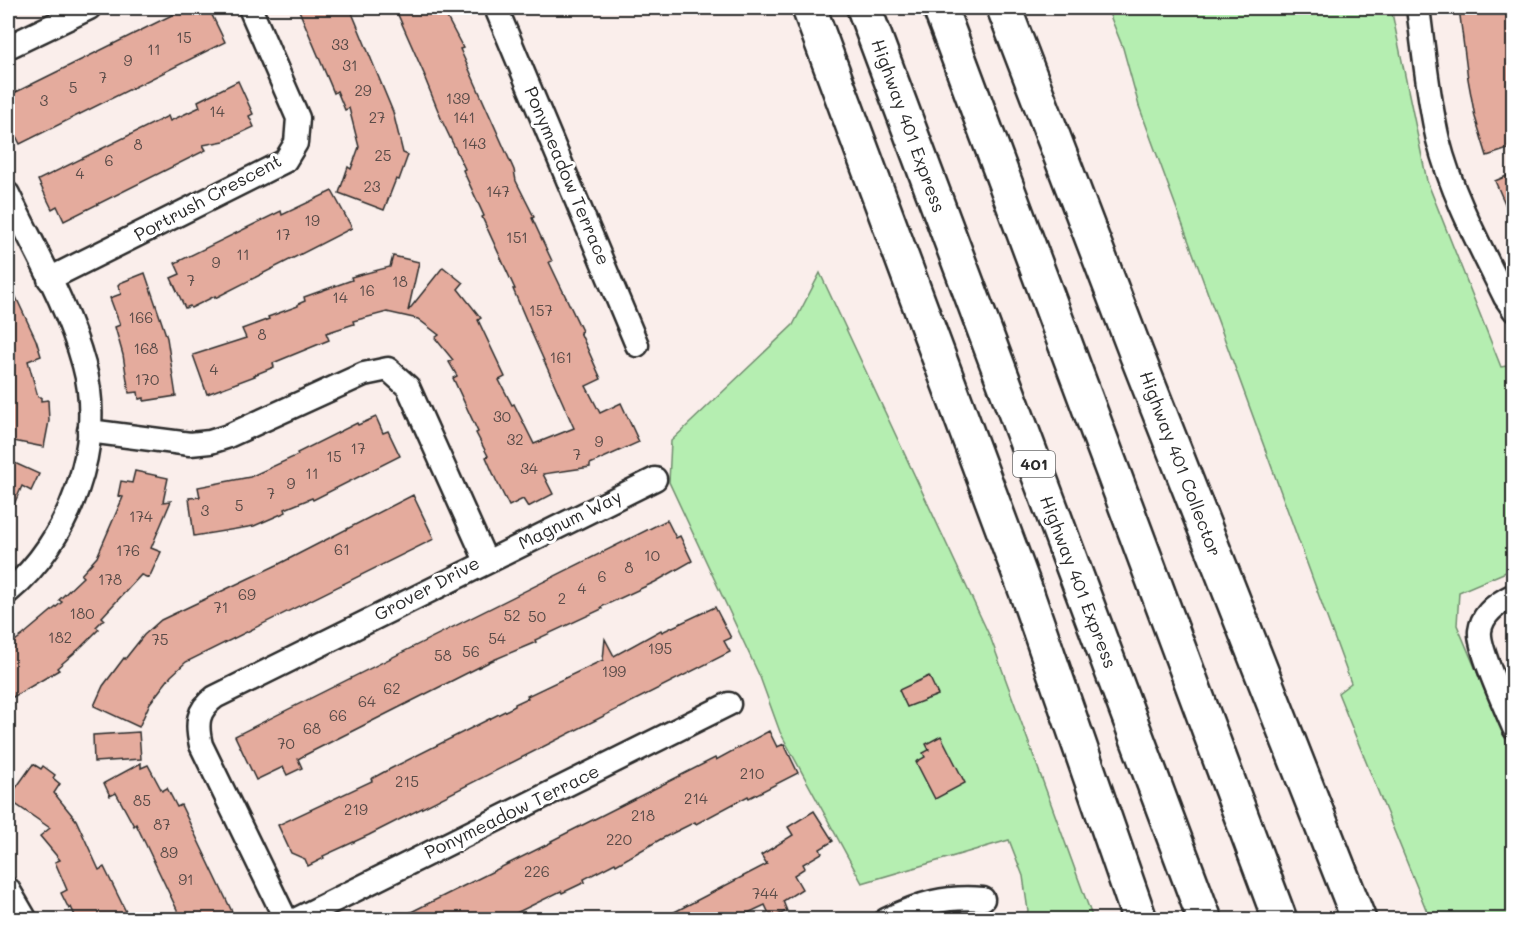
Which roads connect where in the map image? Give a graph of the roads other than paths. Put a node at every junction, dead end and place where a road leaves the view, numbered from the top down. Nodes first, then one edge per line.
1 (89, 8) edge
2 (250, 8) edge
3 (496, 8) edge
4 (809, 8) edge
5 (864, 8) edge
6 (940, 8) edge
7 (1004, 8) edge
8 (1418, 8) edge
9 (8, 47) edge
10 (8, 194) edge
11 (49, 279) junction
12 (1514, 310) edge
13 (637, 345) dead end
14 (89, 431) junction
15 (655, 479) dead end
16 (486, 561) junction
17 (8, 592) edge
18 (1514, 595) edge
19 (729, 704) dead end
20 (1514, 728) edge
21 (8, 889) edge
22 (983, 899) dead end
23 (26, 920) edge
24 (286, 920) edge
25 (295, 920) edge
26 (886, 920) edge
27 (1140, 920) edge
28 (1205, 920) edge
29 (1280, 920) edge
30 (1359, 920) edge

1 - 9 street
2 - 11 street, Portrush Crescent
3 - 13 street, Ponymeadow Terrace
4 - 27 highway
5 - 28 highway, Highway 401 Express / 401
6 - 29 highway
7 - 30 highway, Highway 401 Collector
8 - 12 street
10 - 11 street
11 - 14 street
14 - 16 street, Grover Drive
14 - 17 street
15 - 16 street, Magnum Way
16 - 24 street, Grover Drive
18 - 20 street
19 - 25 street, Ponymeadow Terrace
21 - 23 street
22 - 26 street

